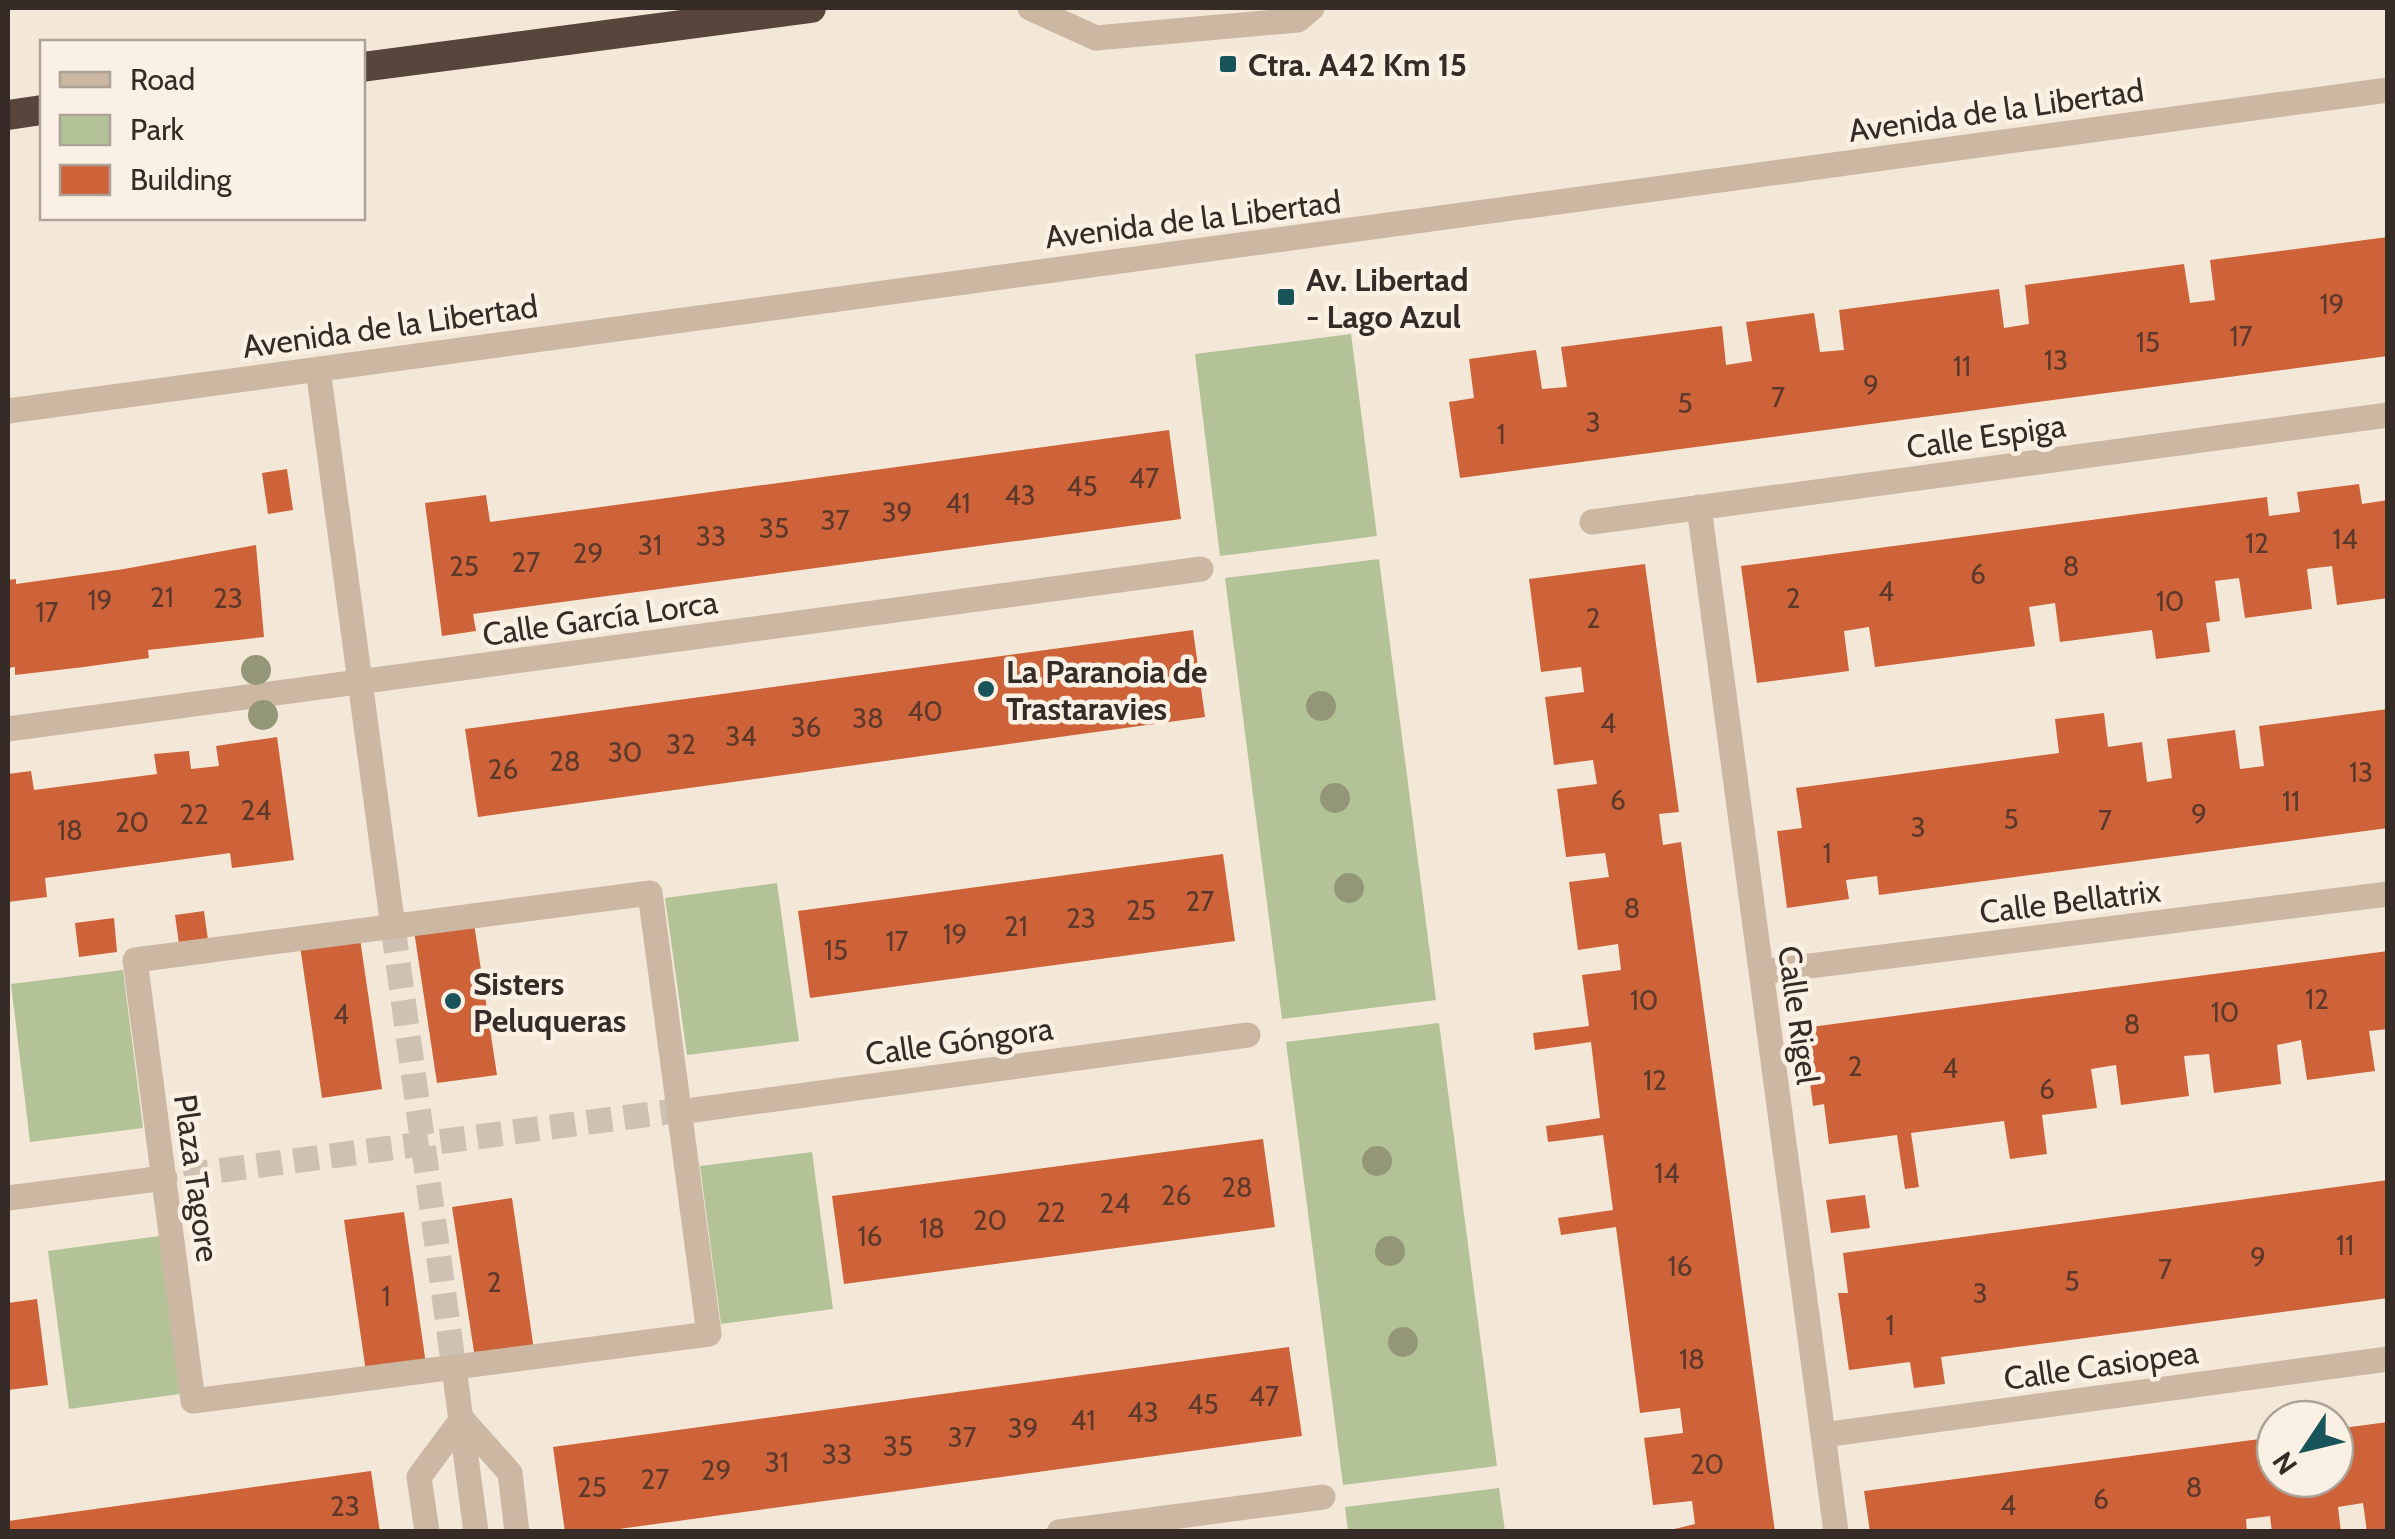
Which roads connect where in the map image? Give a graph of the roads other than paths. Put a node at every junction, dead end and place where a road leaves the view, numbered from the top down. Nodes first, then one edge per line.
1 (812, 8) edge
2 (1030, 8) edge
3 (1312, 8) edge
4 (365, 67) edge
5 (2388, 90) edge
6 (40, 110) edge
7 (8, 114) edge
8 (318, 369) junction
9 (8, 411) edge
10 (2388, 415) edge
11 (1699, 507) junction
12 (1592, 522) dead end
13 (1201, 568) dead end
14 (363, 684) junction
15 (8, 730) edge
16 (2388, 894) edge
17 (393, 927) junction
18 (1761, 972) junction
19 (1248, 1035) dead end
20 (679, 1112) junction
21 (165, 1178) junction
22 (8, 1198) edge
23 (2388, 1359) edge
24 (454, 1368) junction
25 (462, 1419) junction
26 (1822, 1436) junction
27 (1324, 1497) dead end
28 (427, 1532) edge
29 (476, 1532) edge
30 (518, 1532) edge
31 (1059, 1532) edge
32 (1836, 1532) edge

1 - 4 highway
2 - 3 street
5 - 8 street, Avenida de la Libertad
6 - 7 highway
8 - 9 street, Avenida de la Libertad
8 - 14 street
10 - 11 street, Calle Espiga
11 - 12 street, Calle Espiga
11 - 18 street, Calle Rigel
13 - 14 street, Calle García Lorca
14 - 15 street, Calle García Lorca
14 - 17 street
16 - 18 street, Calle Bellatrix
17 - 20 street, Plaza Tagore
17 - 21 street, Plaza Tagore
18 - 26 street, Calle Rigel
19 - 20 street, Calle Góngora
20 - 24 street, Plaza Tagore
21 - 22 street
21 - 24 street, Plaza Tagore
23 - 26 street, Calle Casiopea
24 - 25 street
25 - 28 street
25 - 29 street
25 - 30 street
26 - 32 street, Calle Rigel
27 - 31 street

